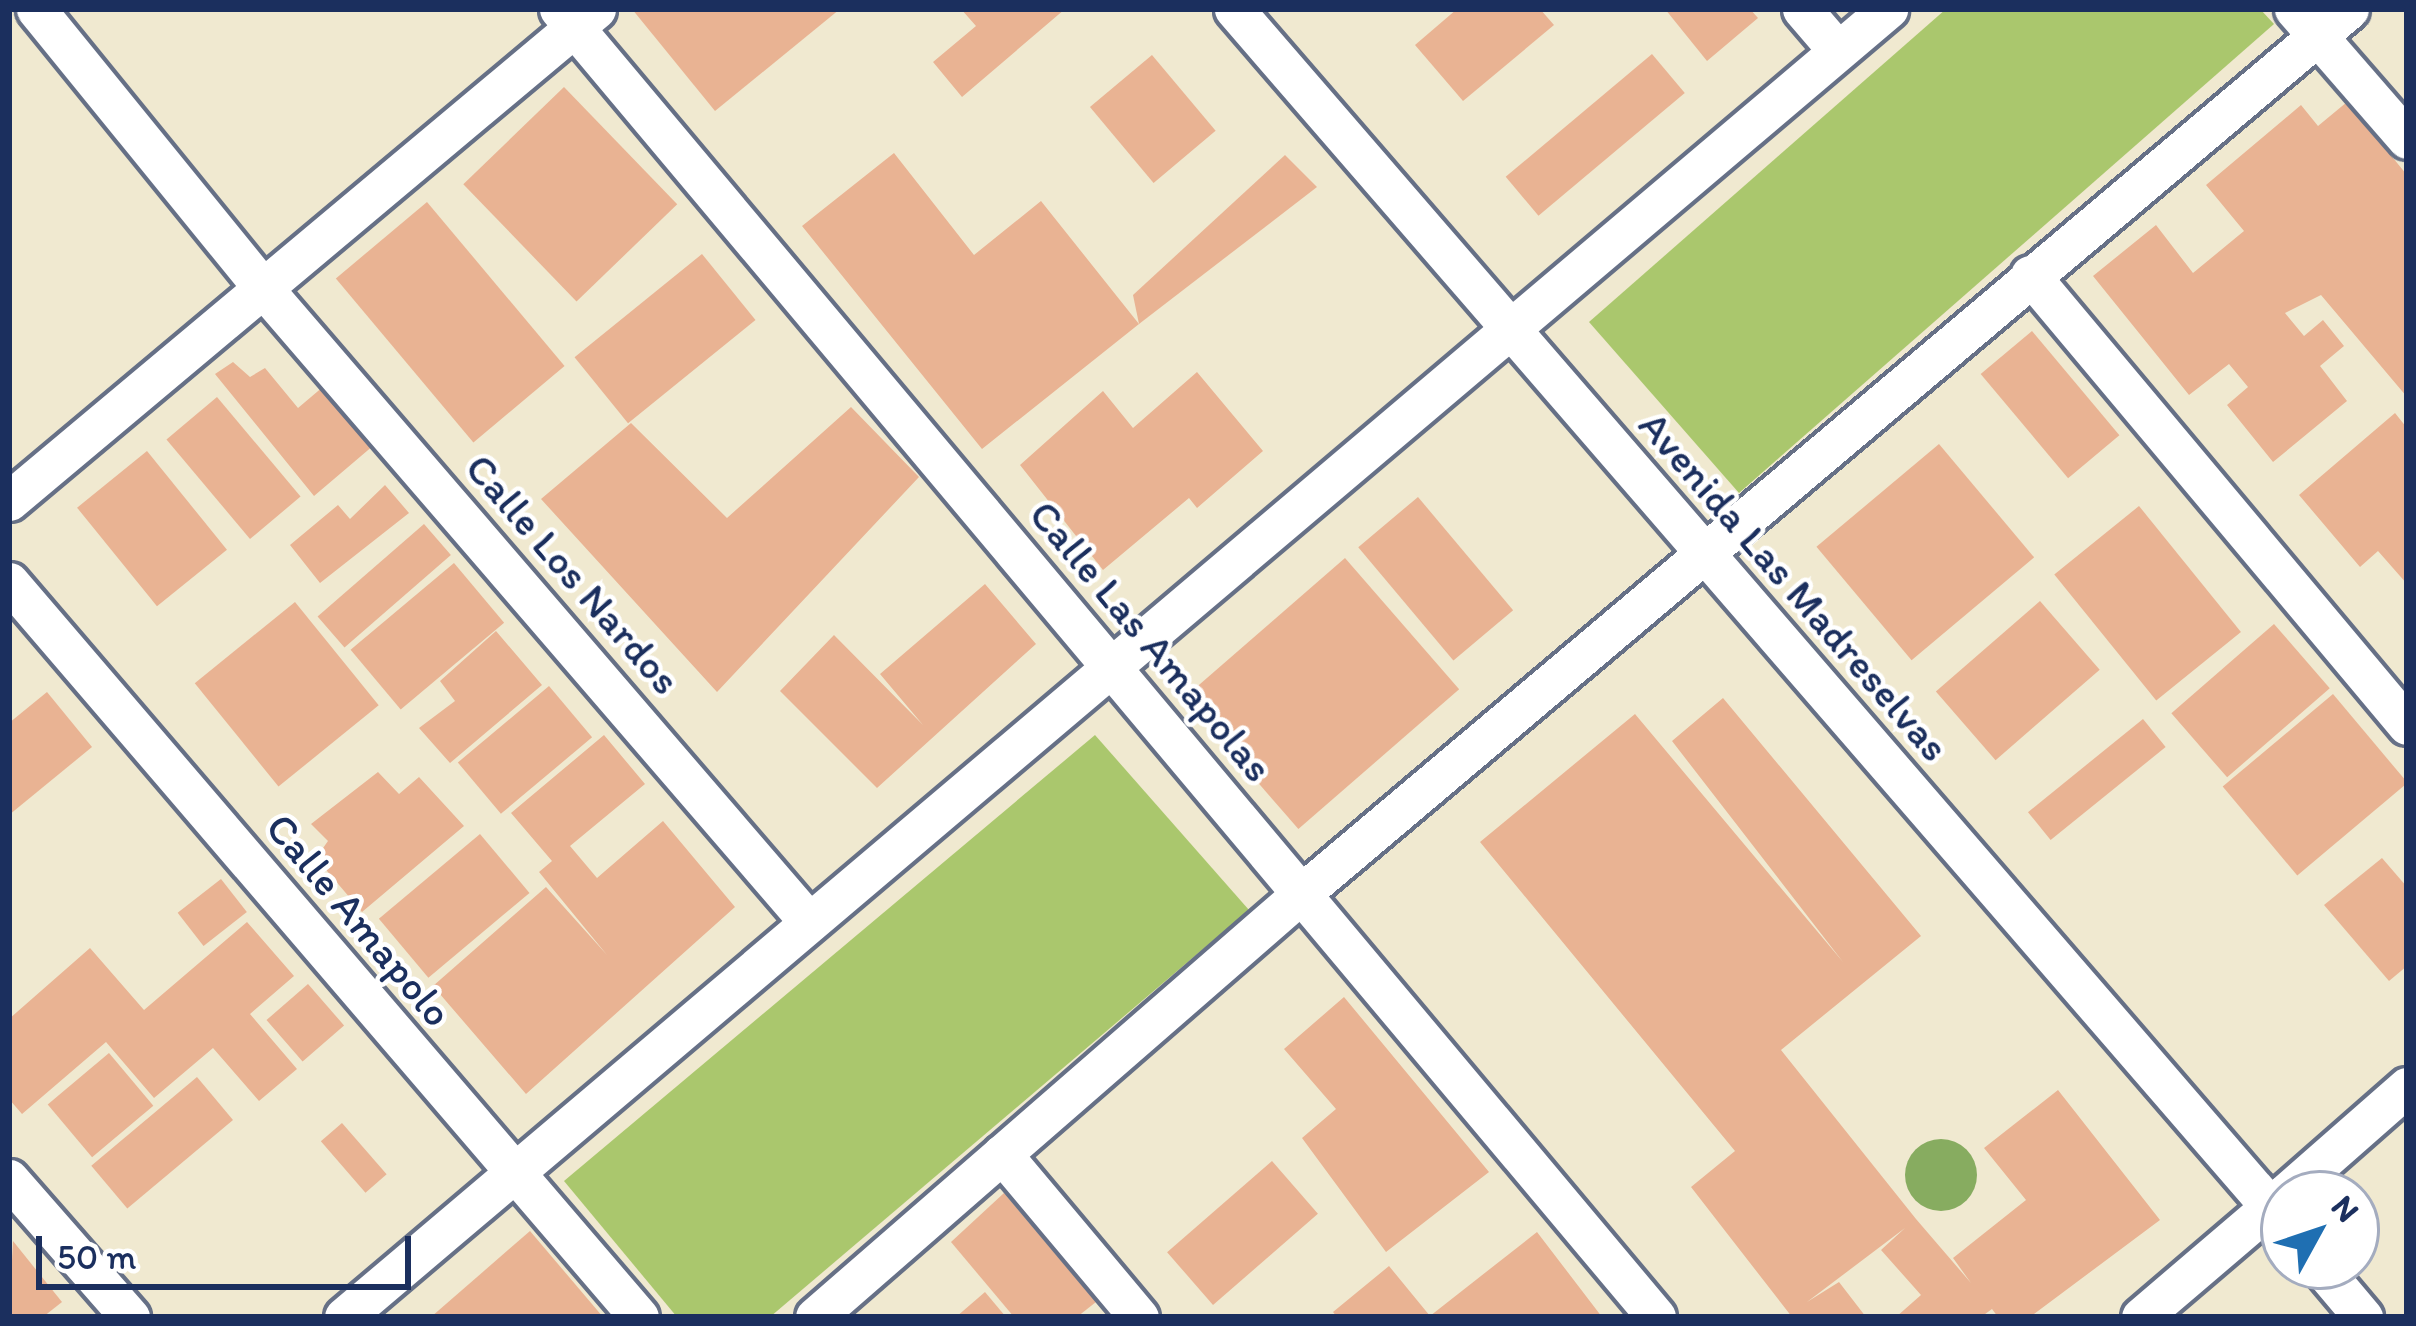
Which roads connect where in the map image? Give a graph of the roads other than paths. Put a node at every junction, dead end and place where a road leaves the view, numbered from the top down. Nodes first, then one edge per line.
1 (36, 9) edge
2 (1234, 9) edge
3 (1802, 9) edge
4 (1888, 9) edge
5 (2349, 9) edge
6 (576, 15) edge
7 (2305, 23) edge
8 (1838, 51) junction
9 (2407, 139) edge
10 (2030, 274) junction
11 (263, 288) junction
12 (1509, 330) junction
13 (9, 501) edge
14 (1704, 557) junction
15 (9, 582) edge
16 (1110, 667) junction
17 (2407, 725) edge
18 (1302, 893) junction
19 (809, 922) junction
20 (2407, 1087) edge
21 (1003, 1154) junction
22 (2318, 1170) edge
23 (512, 1175) junction
24 (9, 1179) edge
25 (2260, 1180) edge
26 (2260, 1221) edge
27 (2340, 1290) edge
28 (130, 1317) edge
29 (344, 1317) edge
30 (639, 1317) edge
31 (815, 1317) edge
32 (1139, 1317) edge
33 (1656, 1317) edge
34 (2141, 1317) edge
35 (2363, 1317) edge

1 - 11 street, Calle Los Nardos
2 - 12 street, Avenida Las Madreselvas
3 - 8 street
4 - 8 street
5 - 7 street
6 - 11 street
6 - 16 street, Calle Las Amapolas
7 - 9 street
7 - 10 street
8 - 12 street
10 - 14 street
10 - 17 street
11 - 13 street
11 - 19 street, Calle Los Nardos
12 - 14 street, Avenida Las Madreselvas
12 - 16 street
14 - 18 street
14 - 25 street, Avenida Las Madreselvas
15 - 23 street, Calle Amapolo
16 - 18 street, Calle Las Amapolas
16 - 19 street
18 - 21 street
18 - 33 street, Calle Las Amapolas
19 - 23 street
20 - 22 street
21 - 31 street
21 - 32 street
23 - 29 street
23 - 30 street, Calle Amapolo
24 - 28 street
26 - 34 street
27 - 35 street

